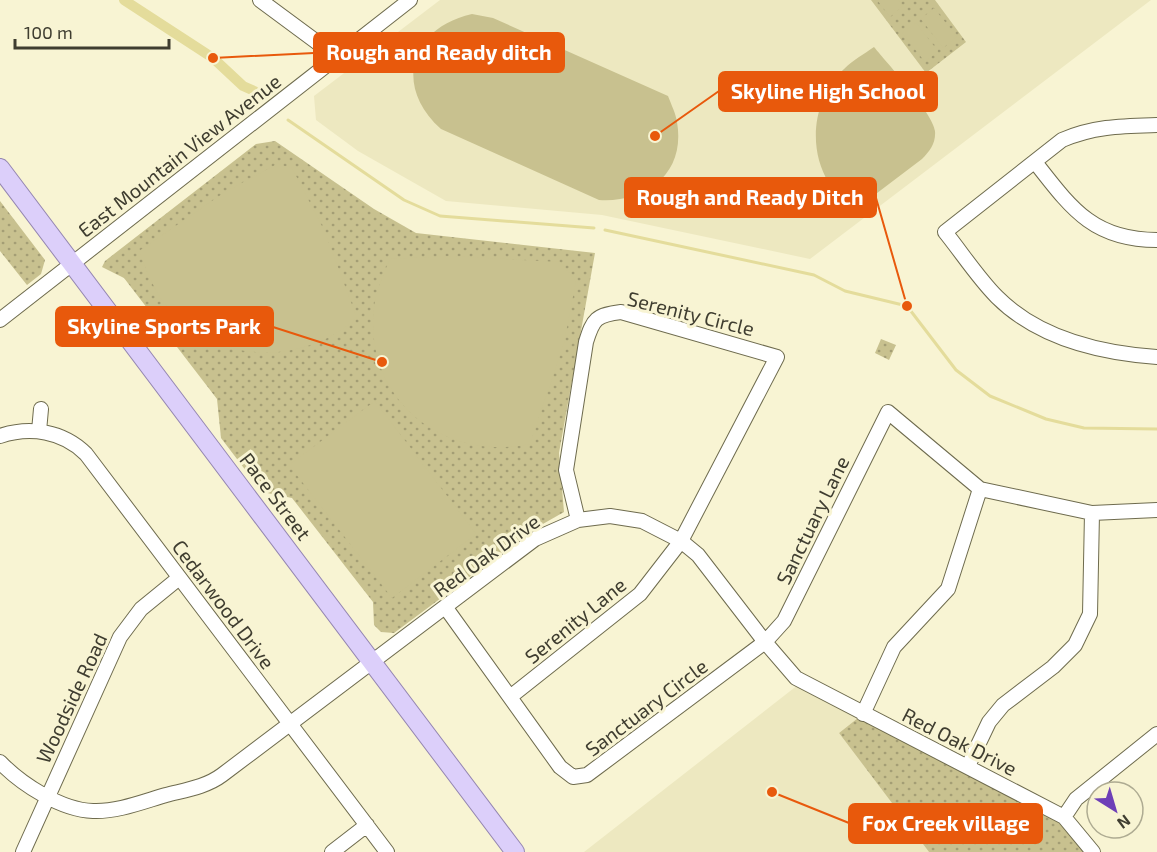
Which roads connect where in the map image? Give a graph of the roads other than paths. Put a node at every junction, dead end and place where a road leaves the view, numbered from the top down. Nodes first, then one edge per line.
1 (410, 0) edge
2 (270, 3) edge
3 (336, 57) junction
4 (1157, 125) edge
5 (1035, 162) junction
6 (0, 168) edge
7 (1157, 240) edge
8 (72, 263) junction
9 (0, 320) edge
10 (1157, 357) edge
11 (41, 409) dead end
12 (39, 431) junction
13 (0, 436) edge
14 (980, 489) junction
15 (1157, 510) edge
16 (1092, 513) junction
17 (578, 520) junction
18 (681, 541) junction
19 (179, 578) junction
20 (446, 608) junction
21 (765, 642) junction
22 (373, 662) junction
23 (510, 697) junction
24 (863, 714) junction
25 (291, 723) junction
26 (1157, 734) edge
27 (0, 762) edge
28 (968, 766) junction
29 (48, 796) junction
30 (1064, 817) junction
31 (367, 825) junction
32 (23, 852) edge
33 (332, 852) edge
34 (387, 852) edge
35 (515, 852) edge
36 (1093, 852) edge

1 - 3 street, East Mountain View Avenue
2 - 3 street
3 - 8 street, East Mountain View Avenue
4 - 5 street
5 - 7 street
5 - 10 street
6 - 8 main road, Pace Street
8 - 9 street, East Mountain View Avenue
8 - 22 main road, Pace Street
11 - 12 street
12 - 13 street, Cedarwood Drive
12 - 19 street, Cedarwood Drive
14 - 16 street
14 - 21 street, Sanctuary Lane
14 - 24 street
15 - 16 street
16 - 28 street
17 - 18 street, Red Oak Drive
17 - 18 street, Serenity Circle
17 - 20 street, Red Oak Drive
18 - 21 street, Red Oak Drive
18 - 23 street, Serenity Lane
19 - 25 street, Cedarwood Drive
19 - 29 street, Woodside Road
20 - 22 street, Red Oak Drive
20 - 23 street, Sanctuary Circle
21 - 23 street, Sanctuary Circle
21 - 24 street, Red Oak Drive
22 - 25 street, Red Oak Drive
22 - 35 main road, Pace Street
24 - 28 street, Red Oak Drive
25 - 29 street, Red Oak Drive
25 - 31 street, Cedarwood Drive
26 - 30 street
27 - 29 street, Red Oak Drive
28 - 30 street, Red Oak Drive
29 - 32 street, Woodside Road
30 - 36 street, Red Oak Drive
31 - 33 street
31 - 34 street, Cedarwood Drive

